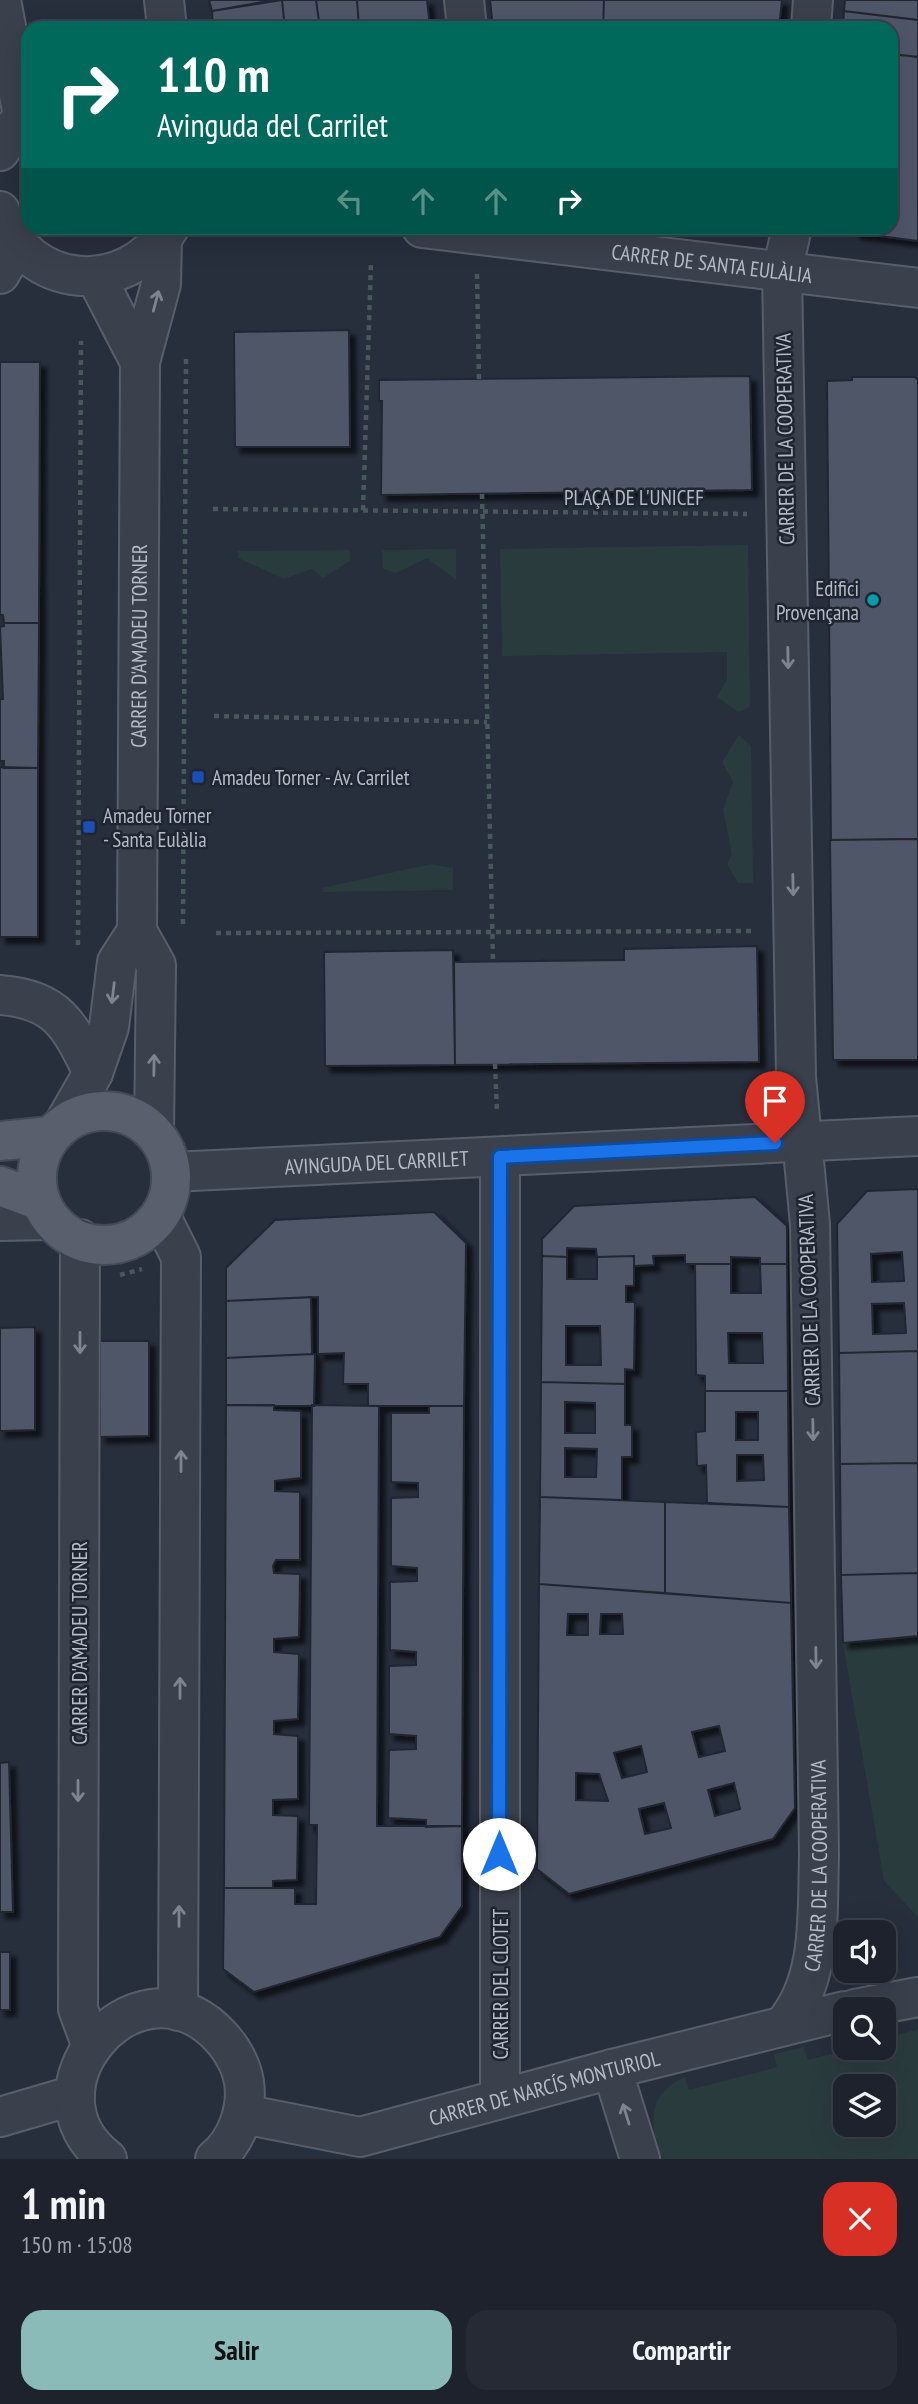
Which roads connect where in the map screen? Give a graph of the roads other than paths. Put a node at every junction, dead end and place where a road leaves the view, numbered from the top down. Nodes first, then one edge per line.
1 (1, 0) edge
2 (164, 0) edge
3 (464, 0) edge
4 (813, 0) edge
5 (166, 21) edge
6 (466, 21) edge
7 (812, 21) edge
8 (21, 95) edge
9 (21, 120) edge
10 (0, 151) edge
11 (164, 235) edge
12 (166, 235) edge
13 (491, 235) edge
14 (768, 235) edge
15 (790, 235) edge
16 (6, 243) edge
17 (782, 271) junction
18 (96, 277) junction
19 (918, 288) edge
20 (140, 362) junction
21 (137, 931) junction
22 (0, 995) edge
23 (93, 1073) junction
24 (58, 1129) junction
25 (154, 1133) junction
26 (918, 1136) edge
27 (0, 1141) edge
28 (802, 1142) junction
29 (500, 1157) junction
30 (171, 1172) junction
31 (0, 1186) edge
32 (0, 1221) edge
33 (169, 1232) junction
34 (62, 1234) junction
35 (918, 1997) edge
36 (896, 2001) edge
37 (178, 2011) junction
38 (833, 2014) edge
39 (783, 2026) junction
40 (91, 2045) junction
41 (612, 2069) junction
42 (75, 2095) junction
43 (500, 2098) junction
44 (243, 2113) junction
45 (0, 2117) edge
46 (102, 2157) edge
47 (215, 2159) edge
48 (640, 2159) edge

1 - 8 street
2 - 5 street
3 - 6 street
4 - 7 street
9 - 10 street
11 - 18 street
20 -> 12 street, CARRER D'AMADEU TORNER
13 - 17 street, CARRER DE SANTA EULÀLIA
14 - 17 street
15 - 17 street
16 - 18 street
17 - 19 street, CARRER DE SANTA EULÀLIA
17 -> 28 street, CARRER DE LA COOPERATIVA
18 - 20 street, CARRER D'AMADEU TORNER
20 - 21 street, CARRER D'AMADEU TORNER
21 -> 23 street
25 -> 21 street, CARRER D'AMADEU TORNER
22 - 23 street
23 - 24 street
24 - 25 main road
24 - 27 main road
24 - 34 main road
25 - 30 main road
26 - 28 street, AVINGUDA DEL CARRILET
28 - 29 street, AVINGUDA DEL CARRILET
28 -> 39 street, CARRER DE LA COOPERATIVA
29 - 30 street, AVINGUDA DEL CARRILET
29 - 43 street, CARRER DEL CLOTET
30 - 33 main road
31 - 34 main road
32 - 34 street
33 - 34 main road
37 -> 33 street
34 -> 40 street, CARRER D'AMADEU TORNER
35 - 36 street
37 - 40 street
37 - 44 street
38 - 39 street, CARRER DE NARCÍS MONTURIOL
39 - 41 street, CARRER DE NARCÍS MONTURIOL
40 - 42 street
41 - 43 street, CARRER DE NARCÍS MONTURIOL
48 -> 41 street
42 - 45 street
42 - 46 street
43 - 44 street, CARRER DE NARCÍS MONTURIOL
44 - 47 street

